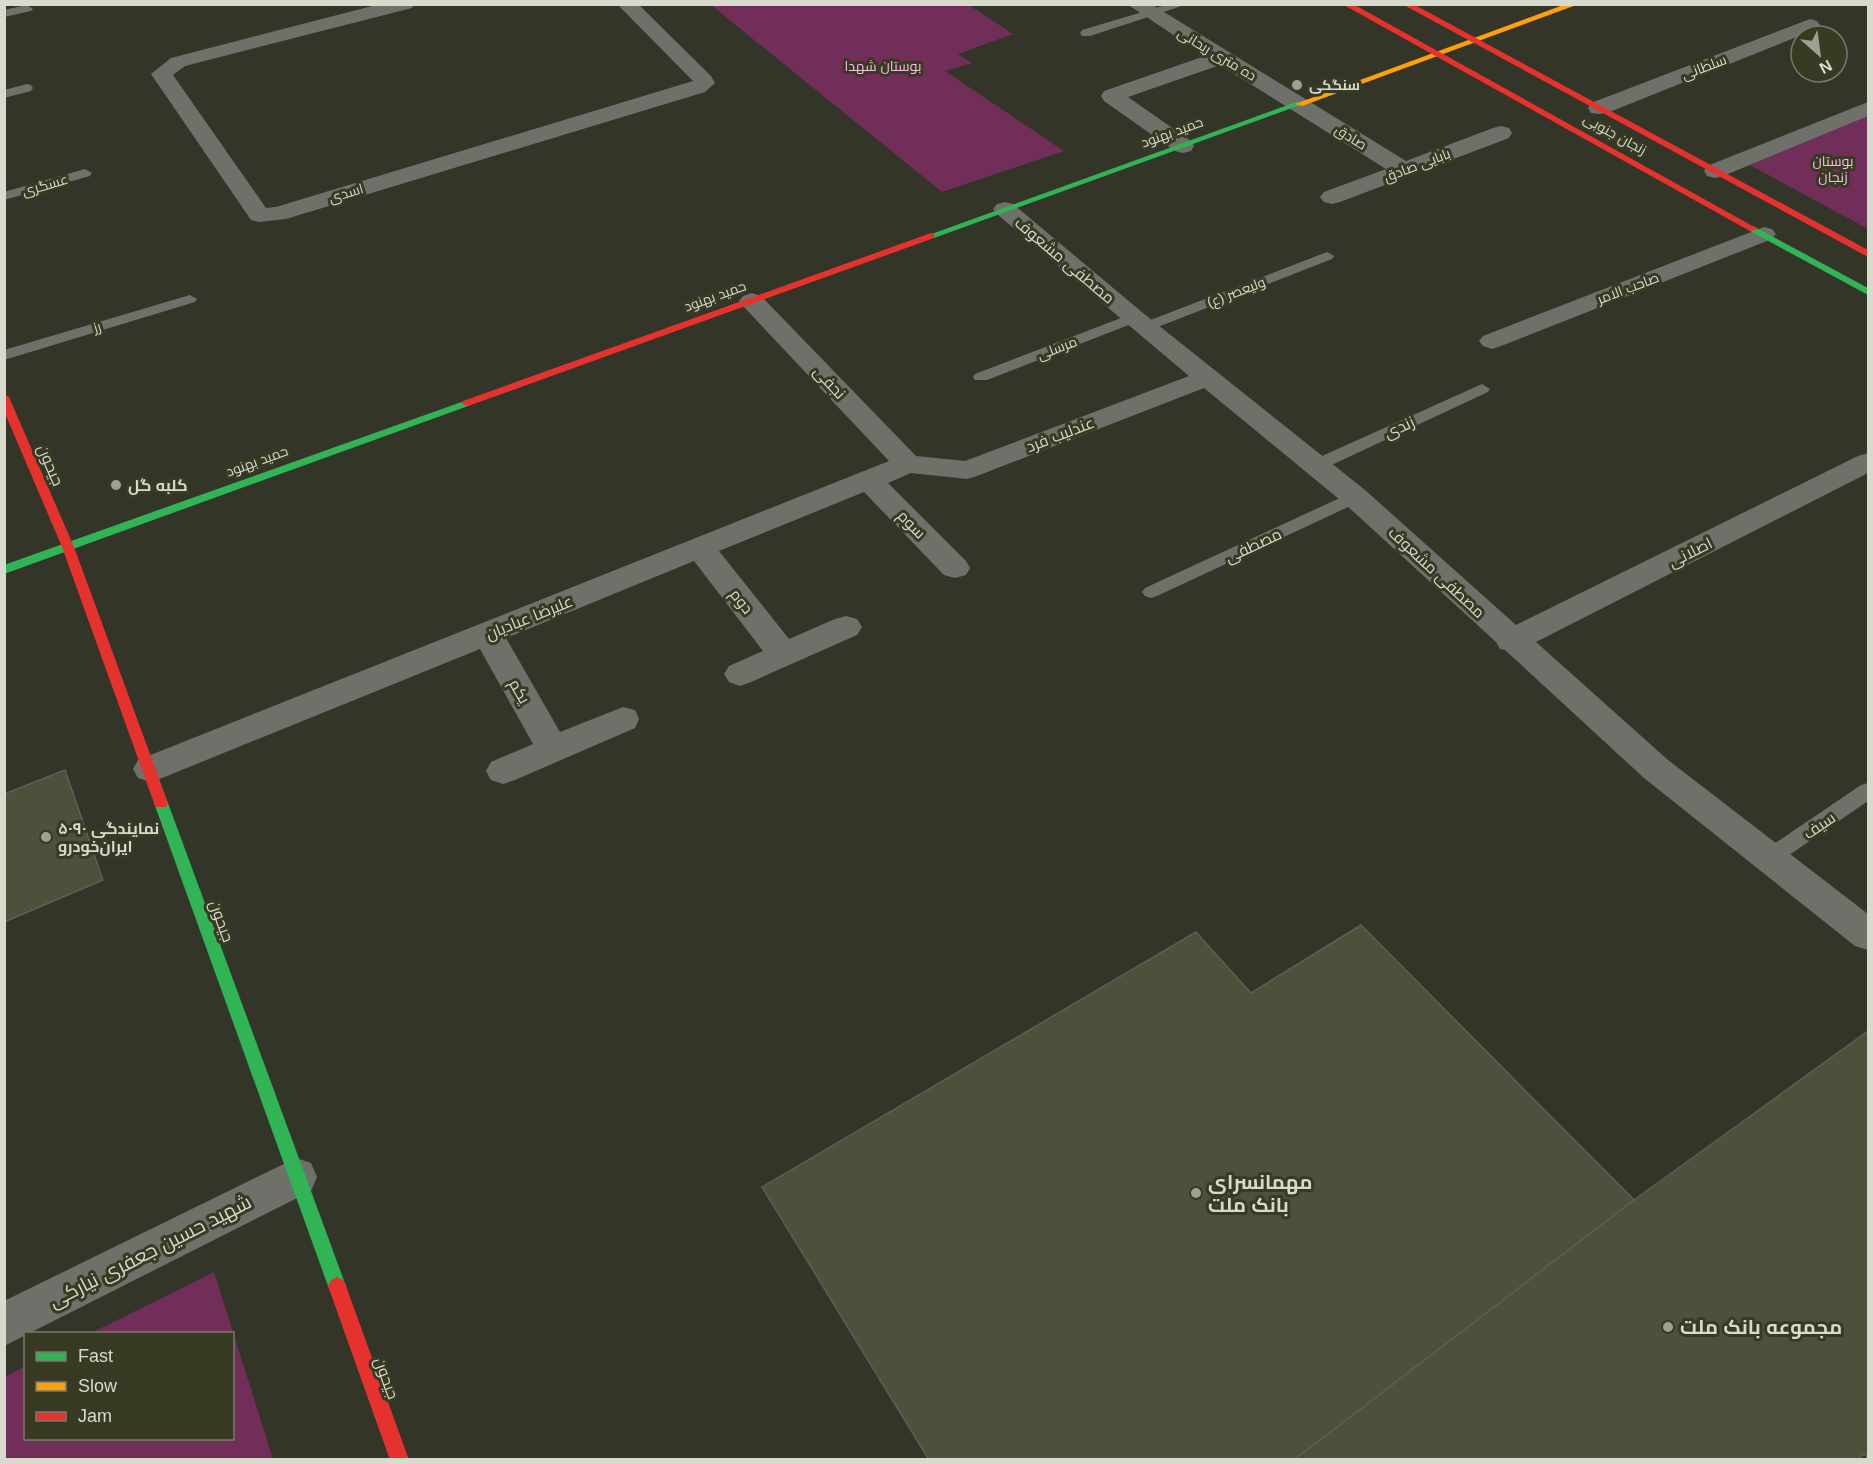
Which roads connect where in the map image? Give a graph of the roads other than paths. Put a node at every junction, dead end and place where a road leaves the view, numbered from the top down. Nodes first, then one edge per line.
1 (405, 4) edge
2 (626, 4) edge
3 (1183, 4) edge
4 (1346, 4) edge
5 (1407, 4) edge
6 (1575, 4) edge
7 (374, 8) edge
8 (27, 9) dead end
9 (1144, 9) edge
10 (4, 14) edge
11 (1086, 33) dead end
12 (1789, 33) edge
13 (1474, 41) junction
14 (1436, 54) junction
15 (1222, 57) junction
16 (27, 88) dead end
17 (4, 94) edge
18 (1299, 104) junction
19 (1599, 108) junction
20 (1869, 108) edge
21 (1501, 133) dead end
22 (1183, 146) junction
23 (1404, 170) junction
24 (1715, 171) junction
25 (85, 173) dead end
26 (4, 196) edge
27 (1332, 197) dead end
28 (1005, 209) junction
29 (1764, 234) junction
30 (1869, 254) edge
31 (1327, 256) dead end
32 (1869, 292) edge
33 (190, 299) dead end
34 (752, 300) junction
35 (1139, 323) junction
36 (1492, 341) dead end
37 (4, 355) edge
38 (981, 377) dead end
39 (1209, 377) junction
40 (1482, 389) dead end
41 (4, 397) edge
42 (1869, 462) edge
43 (908, 464) junction
44 (1317, 465) junction
45 (869, 480) junction
46 (1355, 497) junction
47 (68, 547) junction
48 (700, 548) junction
49 (955, 568) dead end
50 (4, 570) edge
51 (1151, 592) dead end
52 (846, 627) dead end
53 (487, 633) junction
54 (1511, 641) junction
55 (784, 655) junction
56 (740, 674) dead end
57 (622, 719) dead end
58 (553, 749) junction
59 (150, 769) junction
60 (503, 771) dead end
61 (1869, 791) edge
62 (1769, 858) junction
63 (1869, 935) edge
64 (296, 1178) junction
65 (4, 1324) edge
66 (400, 1460) edge

1 - 7 street, اسدی
2 - 7 street, اسدی
3 - 9 lane
4 - 14 street, زنجان جنوبی
5 - 13 street, زنجان جنوبی
6 - 13 street
8 - 10 lane
9 - 11 lane
9 - 15 street, ده متری ریحانی
12 - 19 street, سلطانی
13 - 14 street, حمید بهنود
13 - 19 street, زنجان جنوبی
14 - 18 street, حمید بهنود
14 - 29 street, زنجان جنوبی
15 - 18 street, ده متری ریحانی
15 - 22 street
16 - 17 lane
18 - 22 street, حمید بهنود
18 - 23 street, صادق
19 - 24 street, زنجان جنوبی
20 - 24 street
21 - 23 street, بابایی صادق
22 - 28 street, حمید بهنود
23 - 27 street, بابایی صادق
24 - 30 street, زنجان جنوبی
25 - 26 lane, عسگری
28 - 34 street, حمید بهنود
28 - 35 street, مصطفی مشعوف
29 - 32 street, زنجان جنوبی
29 - 36 street, صاحب الامر
31 - 35 lane, ولیعصر (ع)
33 - 37 lane, رز
34 - 43 street, نجفی
34 - 47 street, حمید بهنود
35 - 38 lane, مرسلی
35 - 39 street, مصطفی مشعوف
39 - 43 street, عندلیب فرد
39 - 44 street, مصطفی مشعوف
40 - 44 lane, زندی
41 - 47 street, جیحون
42 - 54 street, اصلانی
43 - 45 street, علیرضا عبادیان
44 - 46 street, مصطفی مشعوف
45 - 48 street, علیرضا عبادیان
45 - 49 street, سوم
46 - 51 lane, مصطفی
46 - 54 street, مصطفی مشعوف
47 - 50 street, حمید بهنود
47 - 59 street, جیحون
48 - 53 street, علیرضا عبادیان
48 - 55 street, دوم
52 - 55 street
53 - 58 street, یکم
53 - 59 street, علیرضا عبادیان
54 - 62 street, مصطفی مشعوف
55 - 56 street
57 - 58 street
58 - 60 street
59 - 64 street, جیحون
61 - 62 lane, سیف
62 - 63 street, مصطفی مشعوف
64 - 65 street, شهید حسین جعفری نیارکی
64 - 66 street, جیحون

